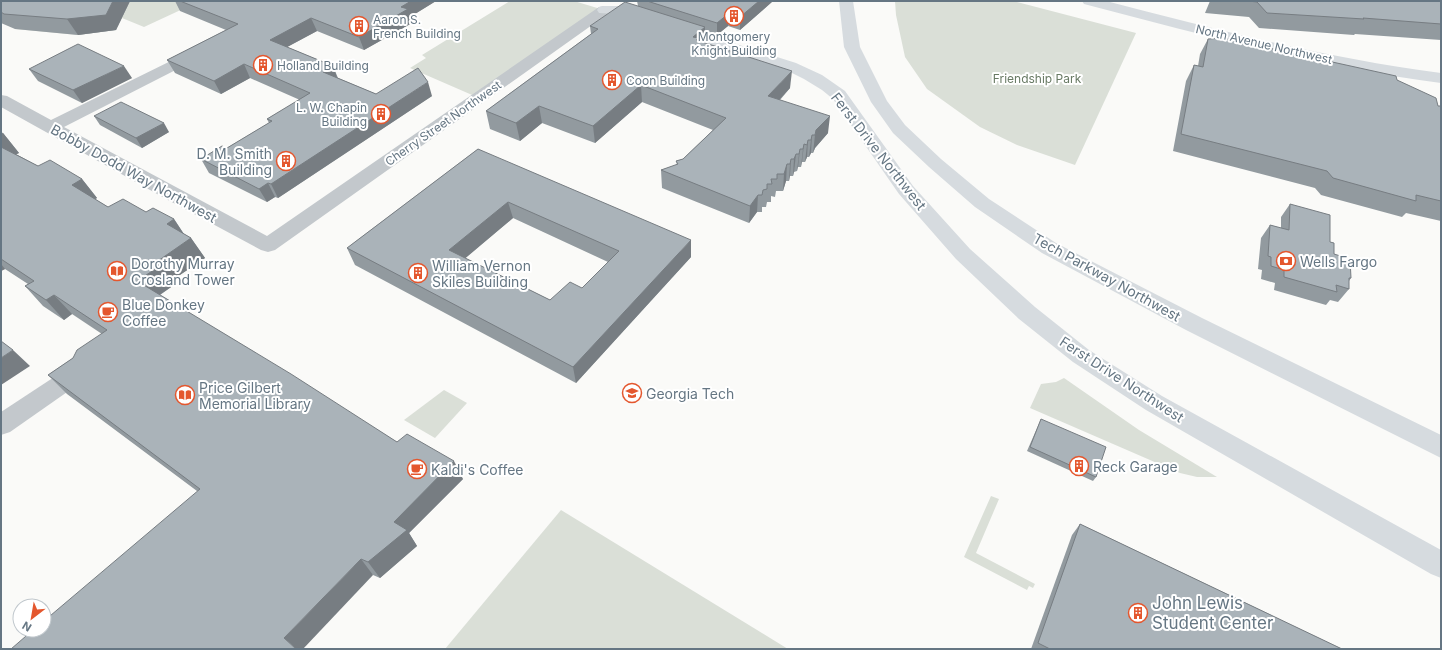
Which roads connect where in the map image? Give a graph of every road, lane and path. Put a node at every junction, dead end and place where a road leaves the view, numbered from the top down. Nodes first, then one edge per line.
1 (846, 1) edge
2 (1089, 1) edge
3 (611, 6) edge
4 (206, 49) edge
5 (1441, 78) edge
6 (1, 100) edge
7 (58, 131) junction
8 (268, 245) joint
9 (82, 370) edge
10 (1, 425) edge
11 (1441, 447) edge
12 (1441, 565) edge

1 - 11 main road, Tech Parkway Northwest
2 - 5 main road, North Avenue Northwest
3 - 8 street, Cherry Street Northwest
3 - 12 main road, Ferst Drive Northwest
4 - 7 street
6 - 7 street, Bobby Dodd Way Northwest
7 - 8 street, Bobby Dodd Way Northwest
9 - 10 street

